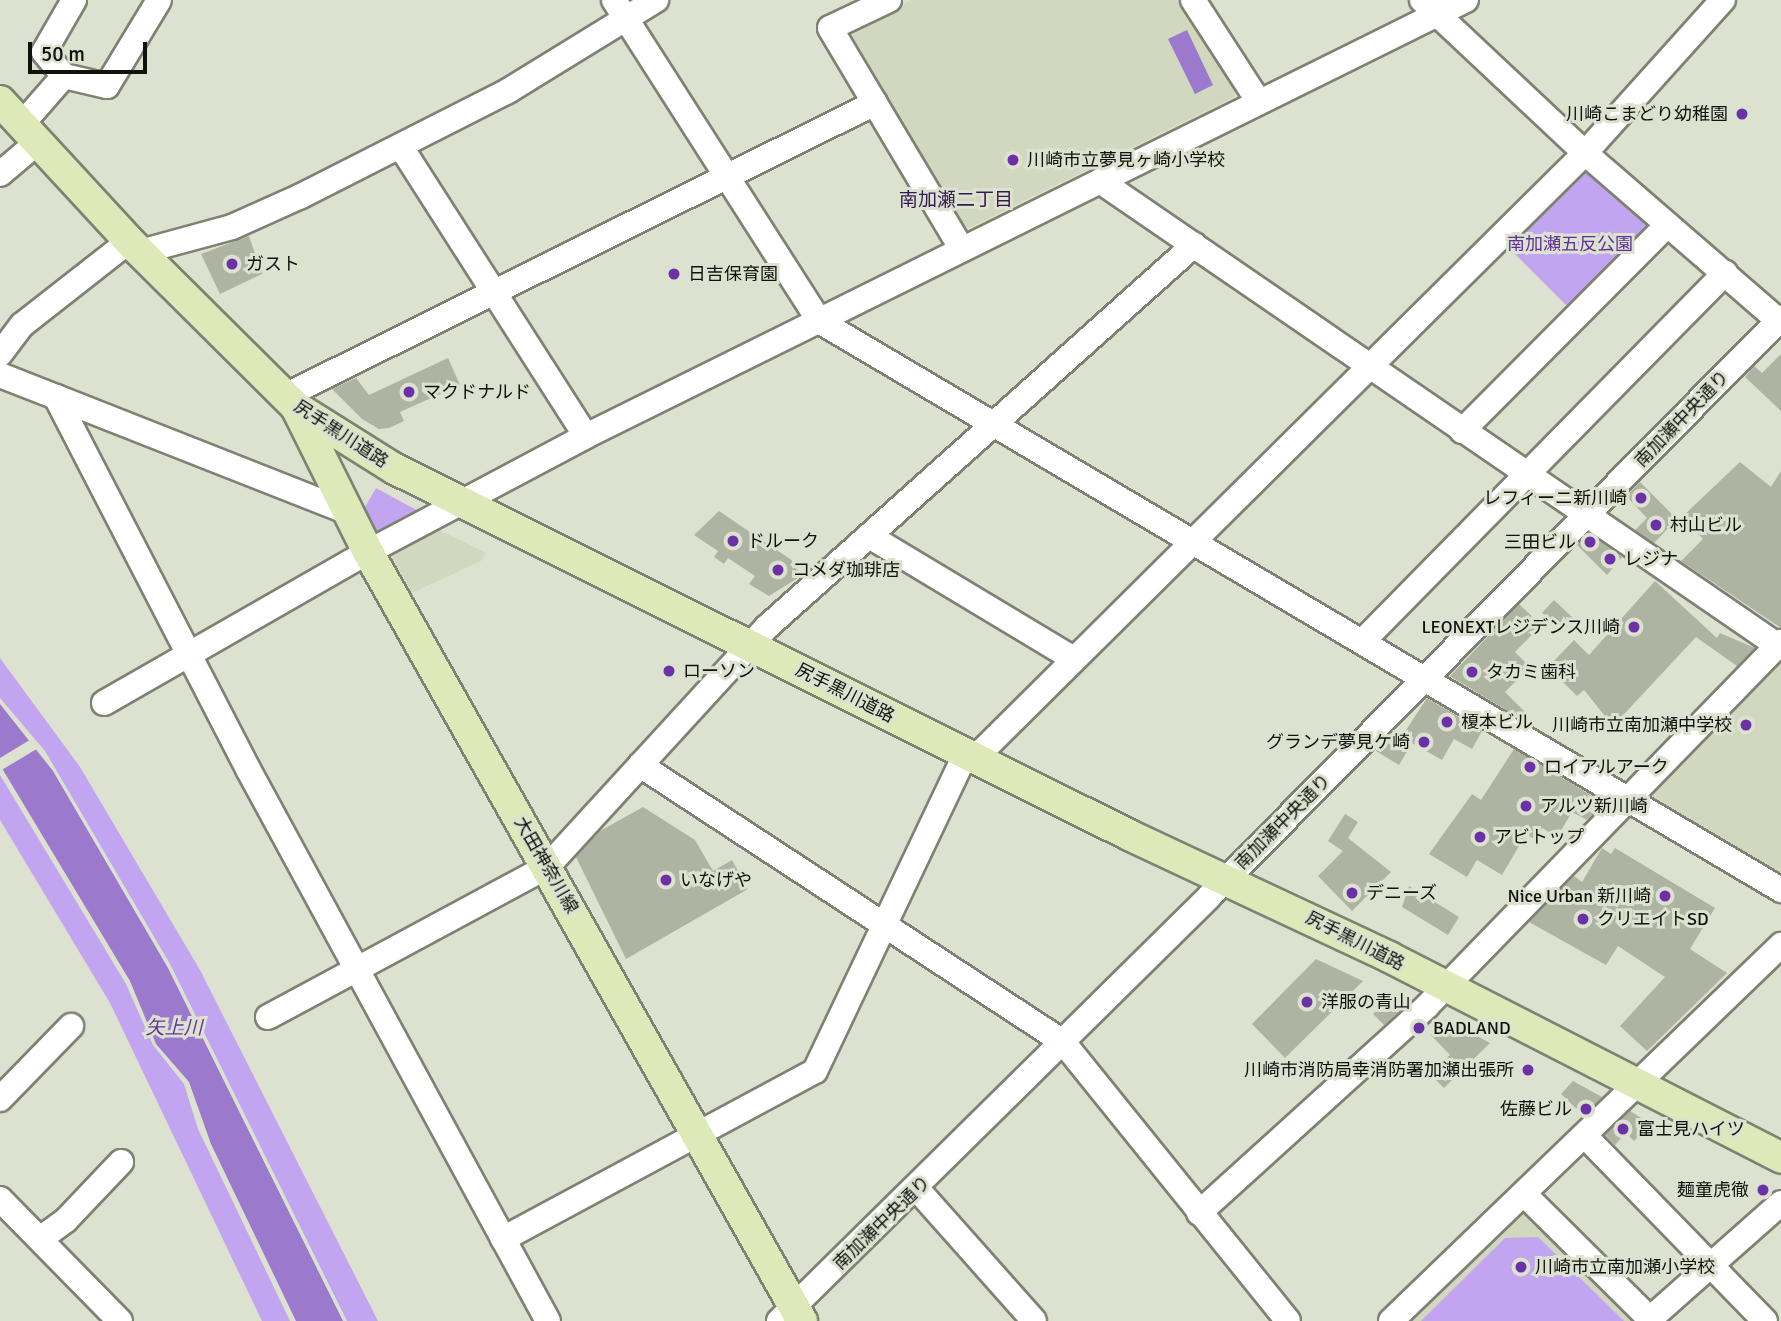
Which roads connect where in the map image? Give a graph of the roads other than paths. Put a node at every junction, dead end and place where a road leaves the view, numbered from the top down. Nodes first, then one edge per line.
1 (74, 0) edge
2 (159, 0) edge
3 (656, 0) edge
4 (889, 0) edge
5 (1193, 0) edge
6 (1466, 0) edge
7 (1723, 0) edge
8 (620, 7) edge
9 (1429, 7) edge
10 (64, 76) junction
11 (0, 101) edge
12 (1259, 102) junction
13 (875, 103) junction
14 (30, 133) junction
15 (401, 147) junction
16 (1585, 153) junction
17 (0, 174) edge
18 (727, 177) junction
19 (1100, 181) junction
20 (1667, 225) junction
21 (1195, 245) junction
22 (135, 246) junction
23 (962, 249) junction
24 (1725, 273) junction
25 (495, 293) junction
26 (1780, 320) edge
27 (819, 321) junction
28 (0, 355) edge
29 (1369, 367) junction
30 (0, 375) edge
31 (55, 397) junction
32 (291, 401) junction
33 (993, 424) junction
34 (1462, 431) junction
35 (586, 436) junction
36 (1525, 475) junction
37 (458, 502) junction
38 (346, 511) junction
39 (1587, 517) junction
40 (869, 536) junction
41 (1193, 542) junction
42 (368, 552) junction
43 (1362, 642) junction
44 (1779, 643) edge
45 (752, 646) junction
46 (191, 652) junction
47 (1074, 659) junction
48 (1425, 679) junction
49 (104, 704) dead end
50 (971, 754) junction
51 (640, 765) junction
52 (1630, 797) junction
53 (547, 867) junction
54 (1227, 879) junction
55 (1781, 890) edge
56 (883, 927) junction
57 (1781, 945) edge
58 (357, 969) junction
59 (1443, 987) junction
60 (268, 1017) dead end
61 (71, 1026) dead end
62 (1063, 1042) junction
63 (1637, 1085) junction
64 (0, 1099) edge
65 (697, 1133) junction
66 (1585, 1136) junction
67 (1781, 1158) edge
68 (121, 1162) dead end
69 (917, 1189) junction
70 (1524, 1194) junction
71 (0, 1199) edge
72 (1781, 1203) edge
73 (1199, 1213) junction
74 (40, 1239) junction
75 (503, 1239) junction
76 (1710, 1265) junction
77 (792, 1316) edge
78 (1651, 1320) edge
79 (120, 1321) edge
80 (548, 1321) edge
81 (1034, 1321) edge
82 (1288, 1321) edge
83 (1391, 1321) edge
84 (1765, 1321) edge

1 - 10 street
2 - 10 street
3 - 8 street
4 - 13 street
5 - 12 street
6 - 9 street
7 - 16 street
8 - 15 street
8 - 18 street
9 - 12 street
9 - 16 street
10 - 14 street
11 - 14 main road, 尻手黒川道路
12 - 19 street
13 - 18 street
13 - 23 street
14 - 17 street
14 - 22 main road, 尻手黒川道路
15 - 22 street
15 - 25 street
16 - 20 street
16 - 29 street
18 - 25 street
18 - 27 street
19 - 21 street
19 - 23 street
20 - 24 street
20 - 34 street
21 - 29 street
21 - 33 street
22 - 28 street
22 - 32 main road, 尻手黒川道路
23 - 27 street
24 - 26 street
24 - 36 street
25 - 32 street
25 - 35 street
26 - 39 street, 南加瀬中央通り
27 - 33 street
27 - 35 street
29 - 34 street
29 - 41 street
30 - 31 street
31 - 38 street
31 - 46 street
32 - 37 main road, 尻手黒川道路
32 - 38 main road, 大田神奈川線
33 - 40 street
33 - 41 street
34 - 36 street
35 - 37 street
36 - 39 street
36 - 43 street
37 - 42 street
37 - 45 main road, 尻手黒川道路
38 - 42 main road, 大田神奈川線
39 - 44 street
39 - 48 street, 南加瀬中央通り
40 - 45 street
40 - 47 street
41 - 43 street
41 - 47 street
42 - 46 street
42 - 53 main road, 大田神奈川線
43 - 48 street
44 - 52 street
45 - 50 main road, 尻手黒川道路
45 - 51 street
46 - 49 street
46 - 58 street
47 - 50 street
48 - 52 street
48 - 54 street, 南加瀬中央通り
50 - 54 main road, 尻手黒川道路
50 - 56 street
51 - 53 street
51 - 56 street
52 - 55 street
52 - 59 street
53 - 58 street
53 - 65 main road, 大田神奈川線
54 - 59 main road, 尻手黒川道路
54 - 62 street, 南加瀬中央通り
56 - 62 street
56 - 65 street
57 - 63 street
58 - 60 street
58 - 75 street
59 - 63 main road, 尻手黒川道路
59 - 73 street
61 - 64 street
62 - 69 street, 南加瀬中央通り
62 - 73 street
63 - 66 street
63 - 67 main road, 尻手黒川道路
65 - 75 street
65 - 77 main road, 大田神奈川線
66 - 70 street
66 - 76 street
68 - 74 street
69 - 77 street, 南加瀬中央通り
69 - 81 street
70 - 78 street
70 - 83 street
71 - 74 street
72 - 76 street
73 - 82 street
74 - 79 street
75 - 80 street
76 - 78 street
76 - 84 street

